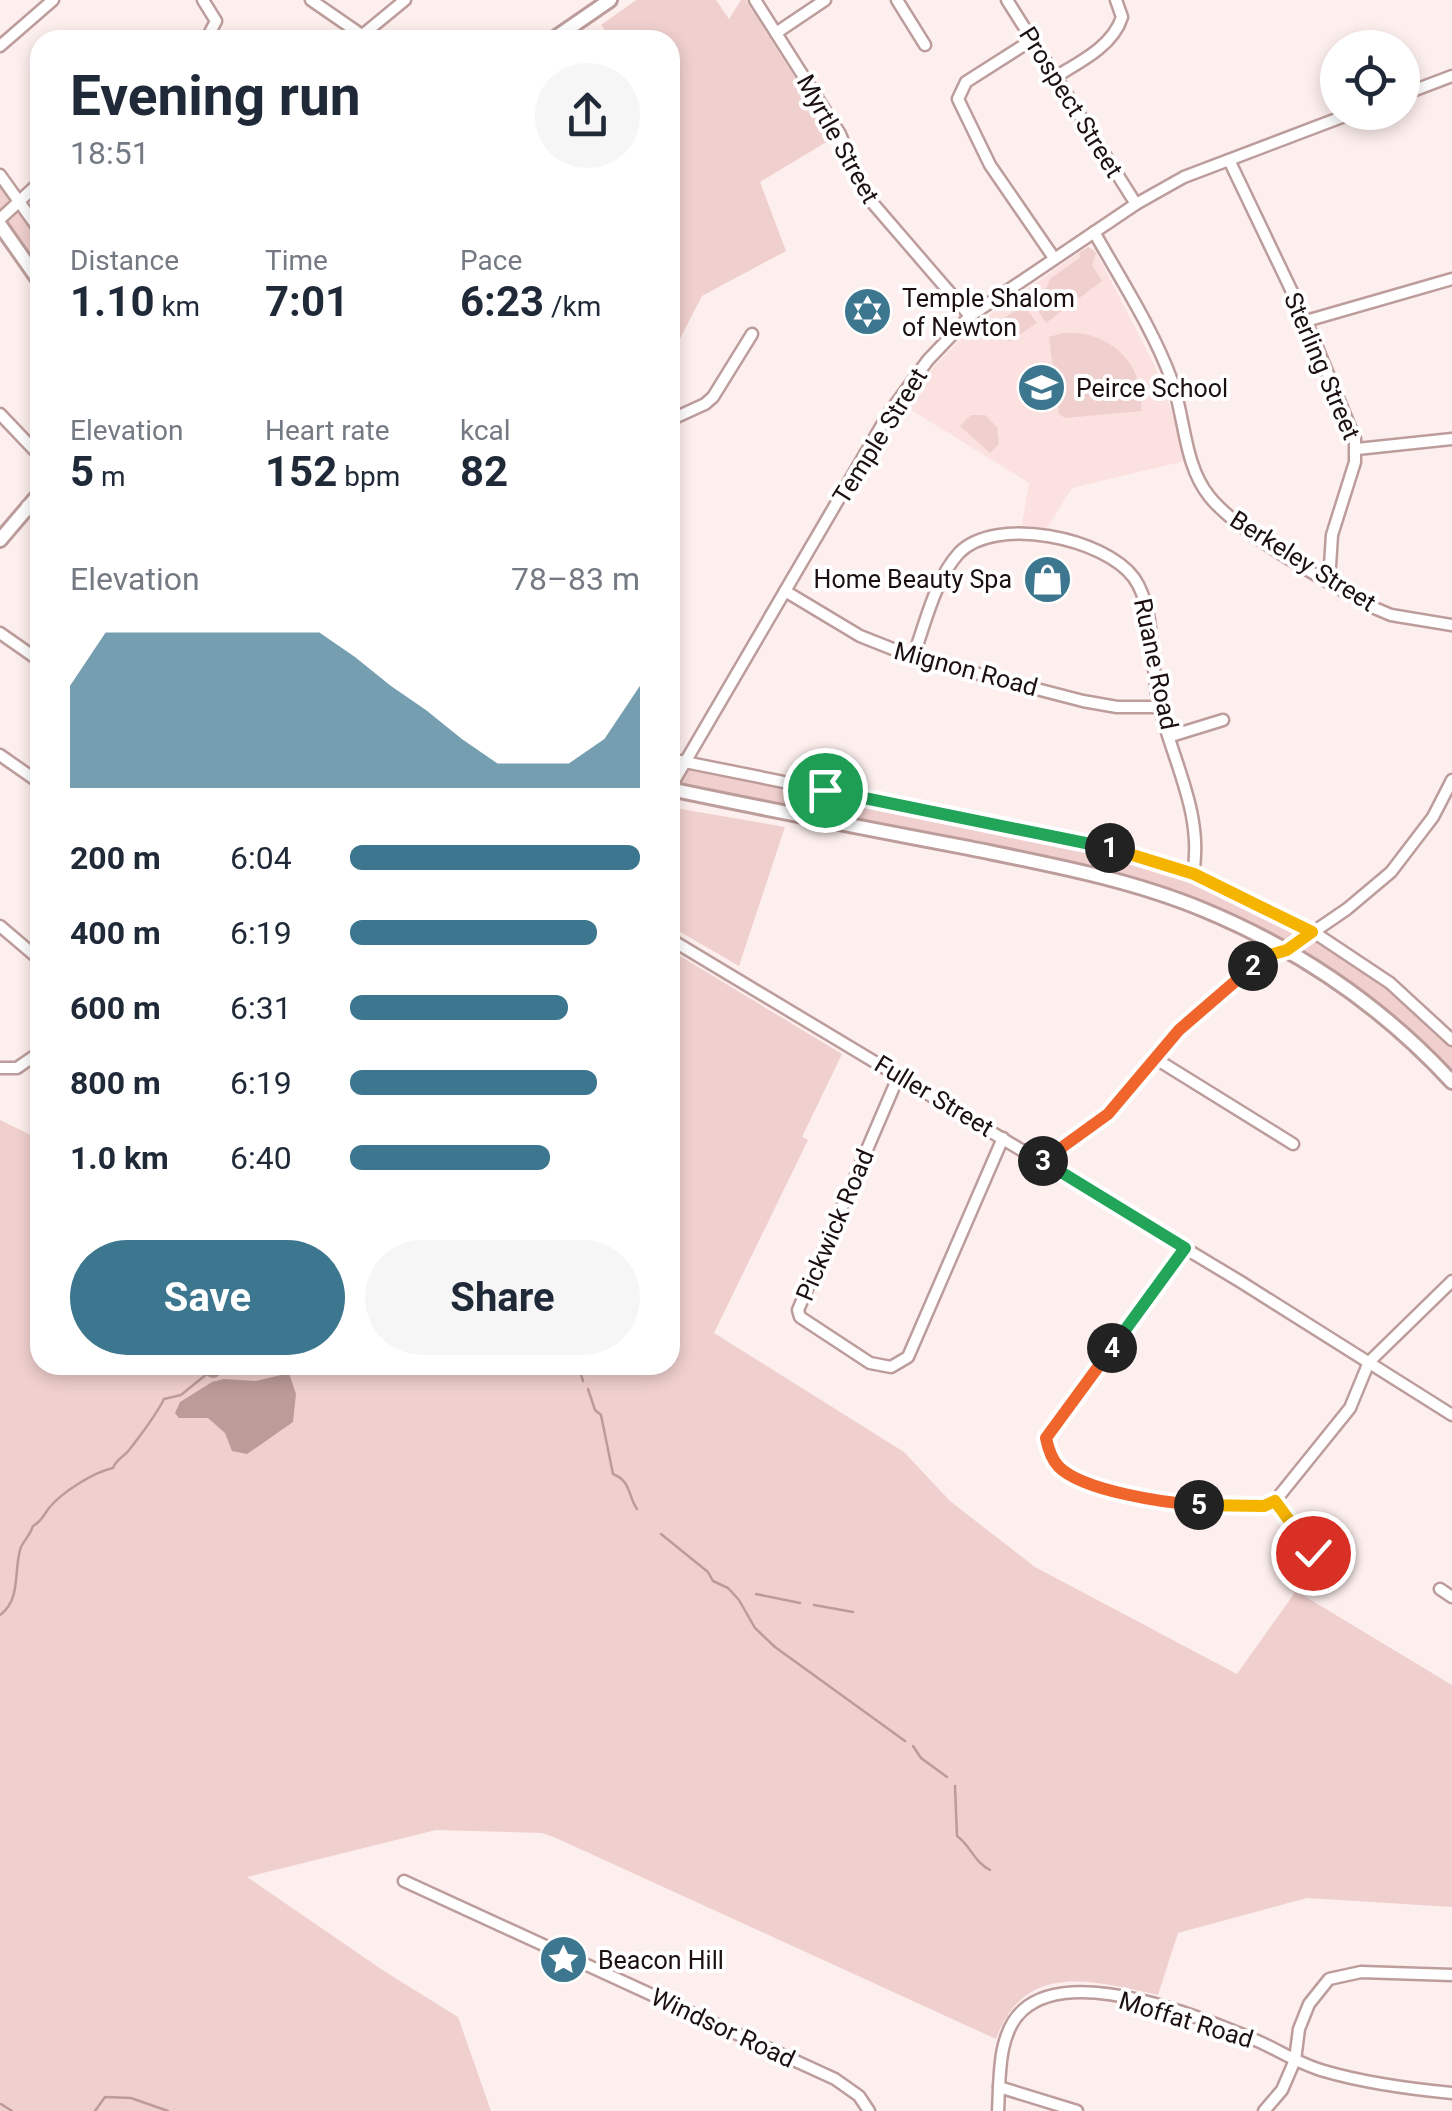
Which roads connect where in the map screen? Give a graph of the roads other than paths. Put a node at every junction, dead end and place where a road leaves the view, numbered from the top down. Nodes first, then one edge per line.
1 (53, 0) edge
2 (203, 0) edge
3 (311, 0) edge
4 (406, 0) edge
5 (610, 0) edge
6 (755, 0) edge
7 (825, 0) edge
8 (897, 0) edge
9 (1007, 0) edge
10 (1116, 0) edge
11 (211, 30) edge
12 (352, 30) edge
13 (372, 30) edge
14 (566, 30) edge
15 (776, 32) junction
16 (1032, 40) junction
17 (924, 45) dead end
18 (0, 46) edge
19 (1452, 76) edge
20 (1055, 77) junction
21 (1420, 88) edge
22 (1320, 125) edge
23 (1229, 160) junction
24 (0, 175) edge
25 (30, 191) edge
26 (18, 202) junction
27 (1136, 204) junction
28 (30, 218) edge
29 (0, 222) edge
30 (1094, 232) junction
31 (30, 254) edge
32 (1054, 258) junction
33 (30, 267) edge
34 (1452, 280) edge
35 (970, 316) junction
36 (1306, 321) junction
37 (752, 334) dead end
38 (0, 414) edge
39 (680, 416) edge
40 (1452, 439) edge
41 (30, 446) edge
42 (1357, 449) junction
43 (30, 503) edge
44 (27, 506) junction
45 (30, 509) edge
46 (0, 540) edge
47 (1329, 581) junction
48 (786, 592) junction
49 (1452, 625) edge
50 (0, 633) edge
51 (30, 653) edge
52 (913, 658) junction
53 (1159, 707) junction
54 (1223, 720) dead end
55 (1170, 736) junction
56 (0, 756) edge
57 (680, 761) edge
58 (686, 762) junction
59 (680, 772) edge
60 (30, 776) edge
61 (1452, 780) edge
62 (680, 791) edge
63 (1194, 874) junction
64 (0, 926) edge
65 (1312, 932) junction
66 (680, 944) edge
67 (1287, 950) junction
68 (30, 952) edge
69 (1452, 1040) edge
70 (30, 1059) edge
71 (1156, 1059) junction
72 (0, 1068) edge
73 (899, 1076) junction
74 (1452, 1082) edge
75 (1003, 1138) junction
76 (1292, 1144) dead end
77 (1042, 1160) junction
78 (1185, 1248) junction
79 (1452, 1281) edge
80 (1370, 1362) junction
81 (1452, 1415) edge
82 (1275, 1501) junction
83 (1313, 1553) dead end
84 (1440, 1589) dead end
85 (1452, 1597) edge
86 (404, 1881) dead end
87 (1452, 1974) edge
88 (1295, 2060) junction
89 (999, 2088) junction
90 (1452, 2093) edge
91 (869, 2111) edge
92 (998, 2111) edge
93 (1076, 2111) edge
94 (1264, 2111) edge

1 - 18 street
2 - 11 street
3 - 12 street
4 - 13 street
5 - 14 main road
6 - 15 street, Myrtle Street
7 - 15 street
8 - 17 street
9 - 16 street, Prospect Street
10 - 20 street
15 - 35 street, Myrtle Street
16 - 20 street, Prospect Street
16 - 32 street
19 - 21 street
20 - 27 street, Prospect Street
22 - 23 street, Temple Street
23 - 27 street, Temple Street
23 - 36 street, Sterling Street
24 - 26 street
25 - 26 street
26 - 28 street
26 - 29 street
27 - 30 street, Temple Street
29 - 31 main road
29 - 33 main road
30 - 32 street, Temple Street
30 - 47 street, Berkeley Street
32 - 35 street, Temple Street
34 - 36 street
35 - 48 street, Temple Street
36 - 42 street, Sterling Street
37 - 39 street
38 - 41 street
40 - 42 street
42 - 47 street, Sterling Street
43 - 44 main road
44 - 45 street
44 - 46 main road
47 - 49 street, Berkeley Street
48 - 52 street, Mignon Road
48 - 58 street, Temple Street
50 - 51 street
52 - 53 street, Mignon Road
52 - 53 street, Ruane Road
53 - 55 street, Ruane Road
54 - 55 street
55 - 63 street, Ruane Road
56 - 60 street
57 - 58 street
58 - 59 street, Temple Street
58 - 63 street
61 - 65 street
62 - 67 main road
63 - 65 street
64 - 68 street
65 - 67 street
65 - 69 street
66 - 73 street, Fuller Street
67 - 71 street
67 - 74 main road
70 - 72 street
71 - 76 street
71 - 77 street
73 - 75 street, Fuller Street
73 - 75 street, Pickwick Road
75 - 77 street, Fuller Street
77 - 78 street, Fuller Street
78 - 80 street, Fuller Street
78 - 82 street
79 - 80 street
80 - 81 street, Fuller Street
80 - 82 street
82 - 83 street
84 - 85 street
86 - 91 street, Windsor Road
87 - 88 street
88 - 89 street, Moffat Road
88 - 90 street, Moffat Road
88 - 94 street
89 - 92 street, Moffat Road
89 - 93 street

